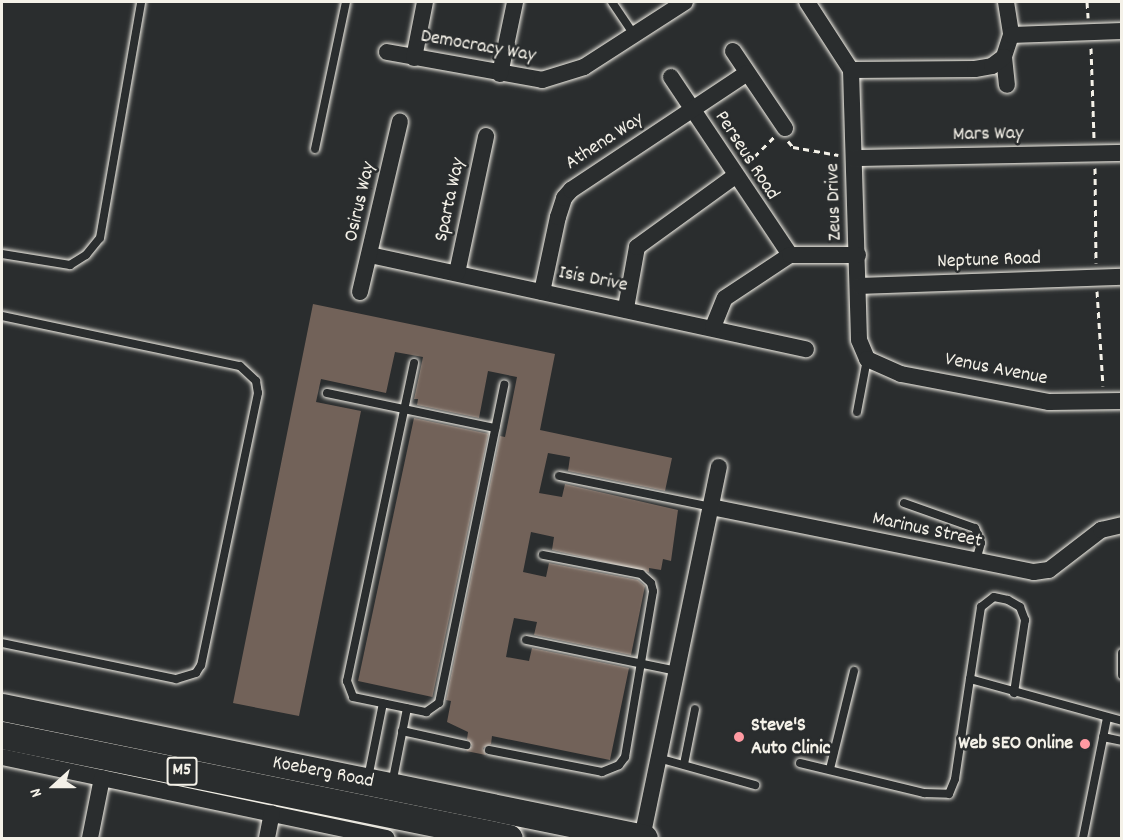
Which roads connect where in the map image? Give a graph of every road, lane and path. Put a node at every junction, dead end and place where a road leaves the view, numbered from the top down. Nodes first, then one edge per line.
1 (141, 2) edge
2 (346, 2) edge
3 (425, 2) edge
4 (515, 2) edge
5 (612, 2) edge
6 (685, 2) edge
7 (807, 2) edge
8 (1006, 2) edge
9 (1087, 2) edge
10 (1090, 32) junction
11 (1122, 32) edge
12 (634, 35) junction
13 (1011, 35) junction
14 (733, 51) dead end
15 (387, 52) dead end
16 (1004, 57) junction
17 (414, 58) junction
18 (851, 70) junction
19 (747, 73) junction
20 (500, 74) junction
21 (671, 77) dead end
22 (1007, 85) dead end
23 (691, 110) junction
24 (400, 122) dead end
25 (782, 130) junction
26 (486, 136) dead end
27 (315, 149) dead end
28 (1122, 153) edge
29 (1095, 154) junction
30 (855, 158) junction
31 (735, 176) junction
32 (2, 254) edge
33 (370, 255) junction
34 (790, 255) junction
35 (858, 255) junction
36 (456, 273) junction
37 (1122, 277) edge
38 (1096, 278) junction
39 (859, 286) junction
40 (360, 292) dead end
41 (542, 292) junction
42 (626, 308) junction
43 (2, 315) edge
44 (713, 327) junction
45 (806, 349) dead end
46 (867, 359) junction
47 (414, 363) dead end
48 (504, 385) dead end
49 (327, 393) dead end
50 (1122, 401) edge
51 (1104, 402) junction
52 (405, 409) junction
53 (857, 412) dead end
54 (495, 428) junction
55 (719, 467) dead end
56 (559, 476) dead end
57 (904, 502) dead end
58 (711, 507) junction
59 (1122, 525) edge
60 (543, 555) dead end
61 (976, 562) junction
62 (526, 640) dead end
63 (2, 642) edge
64 (1122, 653) edge
65 (640, 664) junction
66 (676, 671) junction
67 (854, 671) dead end
68 (1122, 675) edge
69 (970, 679) junction
70 (1014, 693) junction
71 (383, 703) junction
72 (2, 707) edge
73 (407, 708) junction
74 (695, 709) dead end
75 (1107, 718) junction
76 (1122, 721) edge
77 (402, 731) junction
78 (2, 735) edge
79 (1103, 736) junction
80 (1122, 741) edge
81 (466, 744) dead end
82 (489, 750) dead end
83 (2, 757) edge
84 (658, 758) junction
85 (800, 763) dead end
86 (684, 764) junction
87 (830, 769) junction
88 (102, 778) junction
89 (755, 785) dead end
90 (378, 802) edge
91 (272, 813) junction
92 (90, 838) edge
93 (267, 838) edge
94 (509, 838) edge
95 (643, 838) edge
96 (1083, 838) edge

1 - 32 lane
2 - 27 lane
3 - 17 street
4 - 20 street
5 - 12 lane
6 - 12 street, Democracy Way
7 - 18 street
8 - 13 street
9 - 10 path
10 - 11 street
10 - 13 street
10 - 29 path
12 - 20 street, Democracy Way
13 - 16 street
14 - 19 street
15 - 17 street, Democracy Way
16 - 18 street
16 - 22 street
17 - 20 street, Democracy Way
18 - 30 street, Zeus Drive
19 - 23 street, Athena Way
19 - 25 street
21 - 23 street, Perseus Road
23 - 31 street, Perseus Road
23 - 41 street, Athena Way
24 - 33 street, Osirus Way
25 - 30 path
25 - 31 path
26 - 36 street, Sparta Way
28 - 29 street, Mars Way
29 - 30 street, Mars Way
29 - 38 path
30 - 35 street, Zeus Drive
31 - 34 street, Perseus Road
31 - 42 street
33 - 36 street, Isis Drive
33 - 40 street, Osirus Way
34 - 35 street
34 - 44 street
35 - 39 street, Zeus Drive
36 - 41 street, Isis Drive
37 - 38 street, Neptune Road
38 - 39 street, Neptune Road
38 - 51 path
39 - 46 street, Zeus Drive
41 - 42 street, Isis Drive
42 - 44 street, Isis Drive
43 - 63 lane
44 - 45 street, Isis Drive
46 - 51 street, Venus Avenue
46 - 53 lane, Zeus Drive
47 - 52 lane
48 - 54 lane
49 - 52 lane
50 - 51 street, Venus Avenue
52 - 54 lane
52 - 71 lane
54 - 73 lane
55 - 58 street
56 - 58 lane
57 - 61 lane
58 - 61 street, Marinus Street
58 - 66 street
59 - 61 street, Marinus Street
60 - 65 lane
62 - 65 lane
64 - 68 lane
65 - 66 lane
65 - 82 lane
66 - 84 street
67 - 87 lane
69 - 70 lane
69 - 70 lane
69 - 87 lane
70 - 75 lane
71 - 73 lane
71 - 90 lane
72 - 90 main road, Koeberg Road / M5
73 - 77 lane
74 - 86 lane
75 - 76 lane
75 - 79 lane
77 - 81 lane
77 - 90 lane
78 - 90 main road, Koeberg Road / M5
79 - 80 lane
79 - 96 lane
83 - 88 street
84 - 86 lane
84 - 95 street
85 - 87 lane
86 - 89 lane
88 - 91 street
88 - 92 street
90 - 91 street
90 - 94 main road, Koeberg Road / M5
90 - 95 main road, Koeberg Road / M5
91 - 93 street

